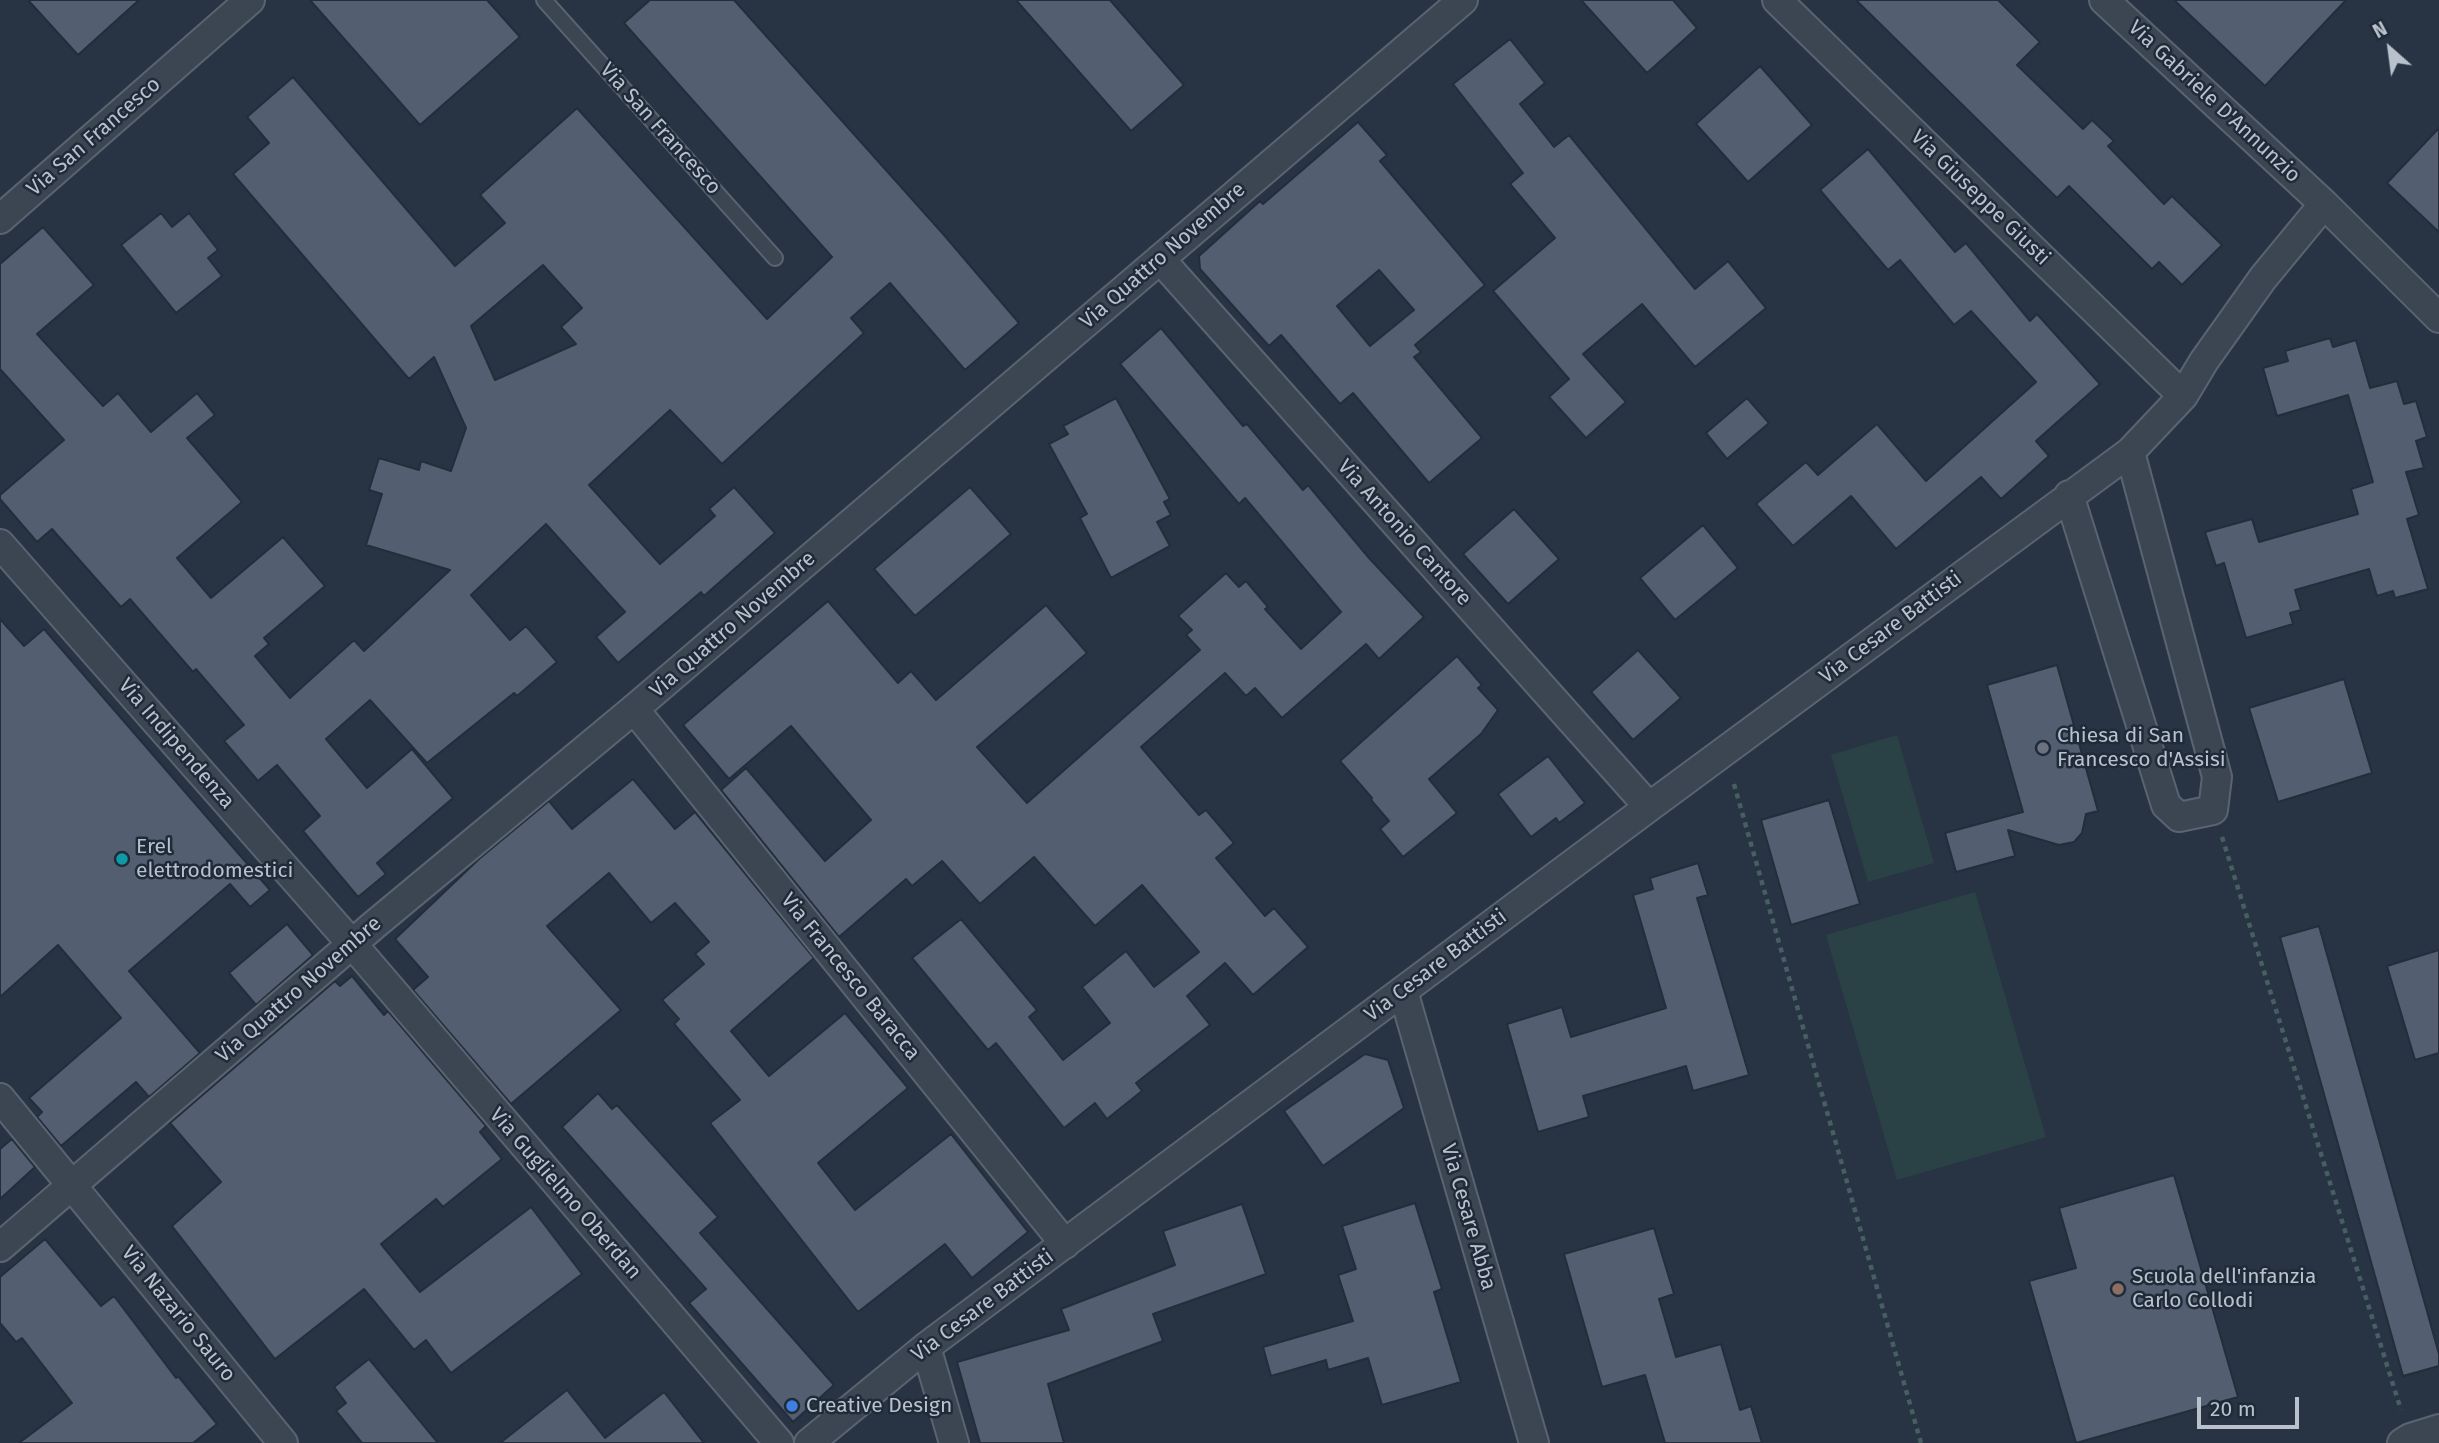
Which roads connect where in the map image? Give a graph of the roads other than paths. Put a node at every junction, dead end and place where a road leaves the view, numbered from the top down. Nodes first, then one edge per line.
1 (250, 0) edge
2 (544, 0) edge
3 (1463, 0) edge
4 (1777, 0) edge
5 (2104, 0) edge
6 (2324, 204) junction
7 (0, 219) edge
8 (775, 258) dead end
9 (1160, 259) junction
10 (2439, 318) edge
11 (2183, 396) junction
12 (2130, 452) junction
13 (2069, 495) junction
14 (0, 544) edge
15 (634, 709) junction
16 (1649, 807) junction
17 (352, 944) junction
18 (1403, 990) junction
19 (0, 1098) edge
20 (73, 1186) junction
21 (1065, 1244) junction
22 (0, 1247) edge
23 (926, 1347) junction
24 (2439, 1429) edge
25 (2406, 1440) edge
26 (284, 1443) edge
27 (779, 1443) edge
28 (809, 1443) edge
29 (954, 1443) edge
30 (1534, 1443) edge

1 - 7 street, Via San Francesco
2 - 8 lane, Via San Francesco
3 - 9 street, Via Quattro Novembre
4 - 11 street, Via Giuseppe Giusti
5 - 6 street, Via Gabriele D'Annunzio
6 - 10 street, Via Gabriele D'Annunzio
6 - 11 street, Via Cesare Battisti
9 - 15 street, Via Quattro Novembre
9 - 16 street, Via Antonio Cantore
11 - 12 street, Via Cesare Battisti
12 - 13 street, Via Cesare Battisti
12 - 13 street
13 - 16 street, Via Cesare Battisti
14 - 17 street, Via Indipendenza
15 - 17 street, Via Quattro Novembre
15 - 21 street, Via Francesco Baracca
16 - 18 street, Via Cesare Battisti
17 - 20 street, Via Quattro Novembre
17 - 27 street, Via Guglielmo Oberdan
18 - 21 street, Via Cesare Battisti
18 - 30 street, Via Cesare Abba
19 - 20 street, Via Nazario Sauro
20 - 22 street, Via Quattro Novembre
20 - 26 street, Via Nazario Sauro
21 - 23 street, Via Cesare Battisti
23 - 28 street, Via Cesare Battisti
23 - 29 street
24 - 25 street

